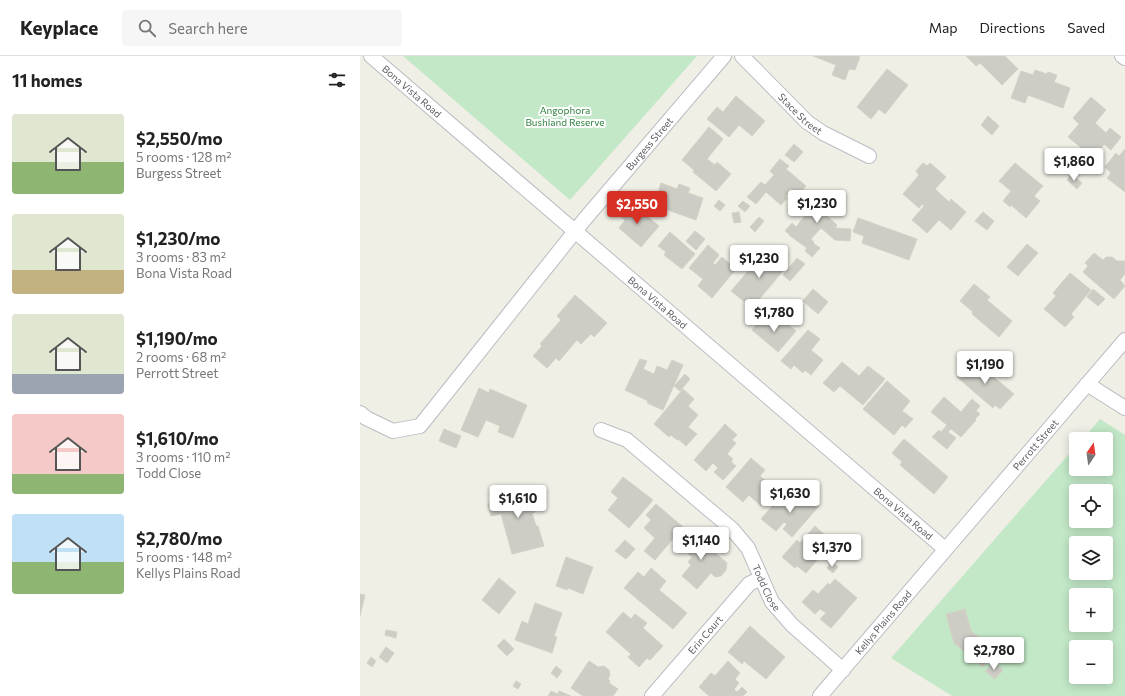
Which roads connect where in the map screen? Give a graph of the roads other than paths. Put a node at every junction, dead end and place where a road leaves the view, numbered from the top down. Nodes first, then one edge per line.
1 (371, 56) edge
2 (724, 56) edge
3 (742, 56) edge
4 (1122, 56) edge
5 (1125, 58) edge
6 (869, 156) dead end
7 (574, 231) junction
8 (1125, 340) edge
9 (1087, 384) junction
10 (1125, 408) edge
11 (360, 413) edge
12 (601, 430) dead end
13 (945, 549) junction
14 (761, 578) junction
15 (842, 670) junction
16 (652, 696) edge
17 (820, 696) edge

1 - 7 street, Bona Vista Road
2 - 7 street, Burgess Street
3 - 6 street, Stace Street
4 - 5 street
7 - 11 street, Burgess Street
7 - 13 street, Bona Vista Road
8 - 9 street, Perrott Street
9 - 10 street
9 - 13 street, Perrott Street
12 - 14 street, Todd Close
13 - 15 street, Kellys Plains Road
14 - 15 street, Todd Close
14 - 16 street, Erin Court
15 - 17 street, Kellys Plains Road

